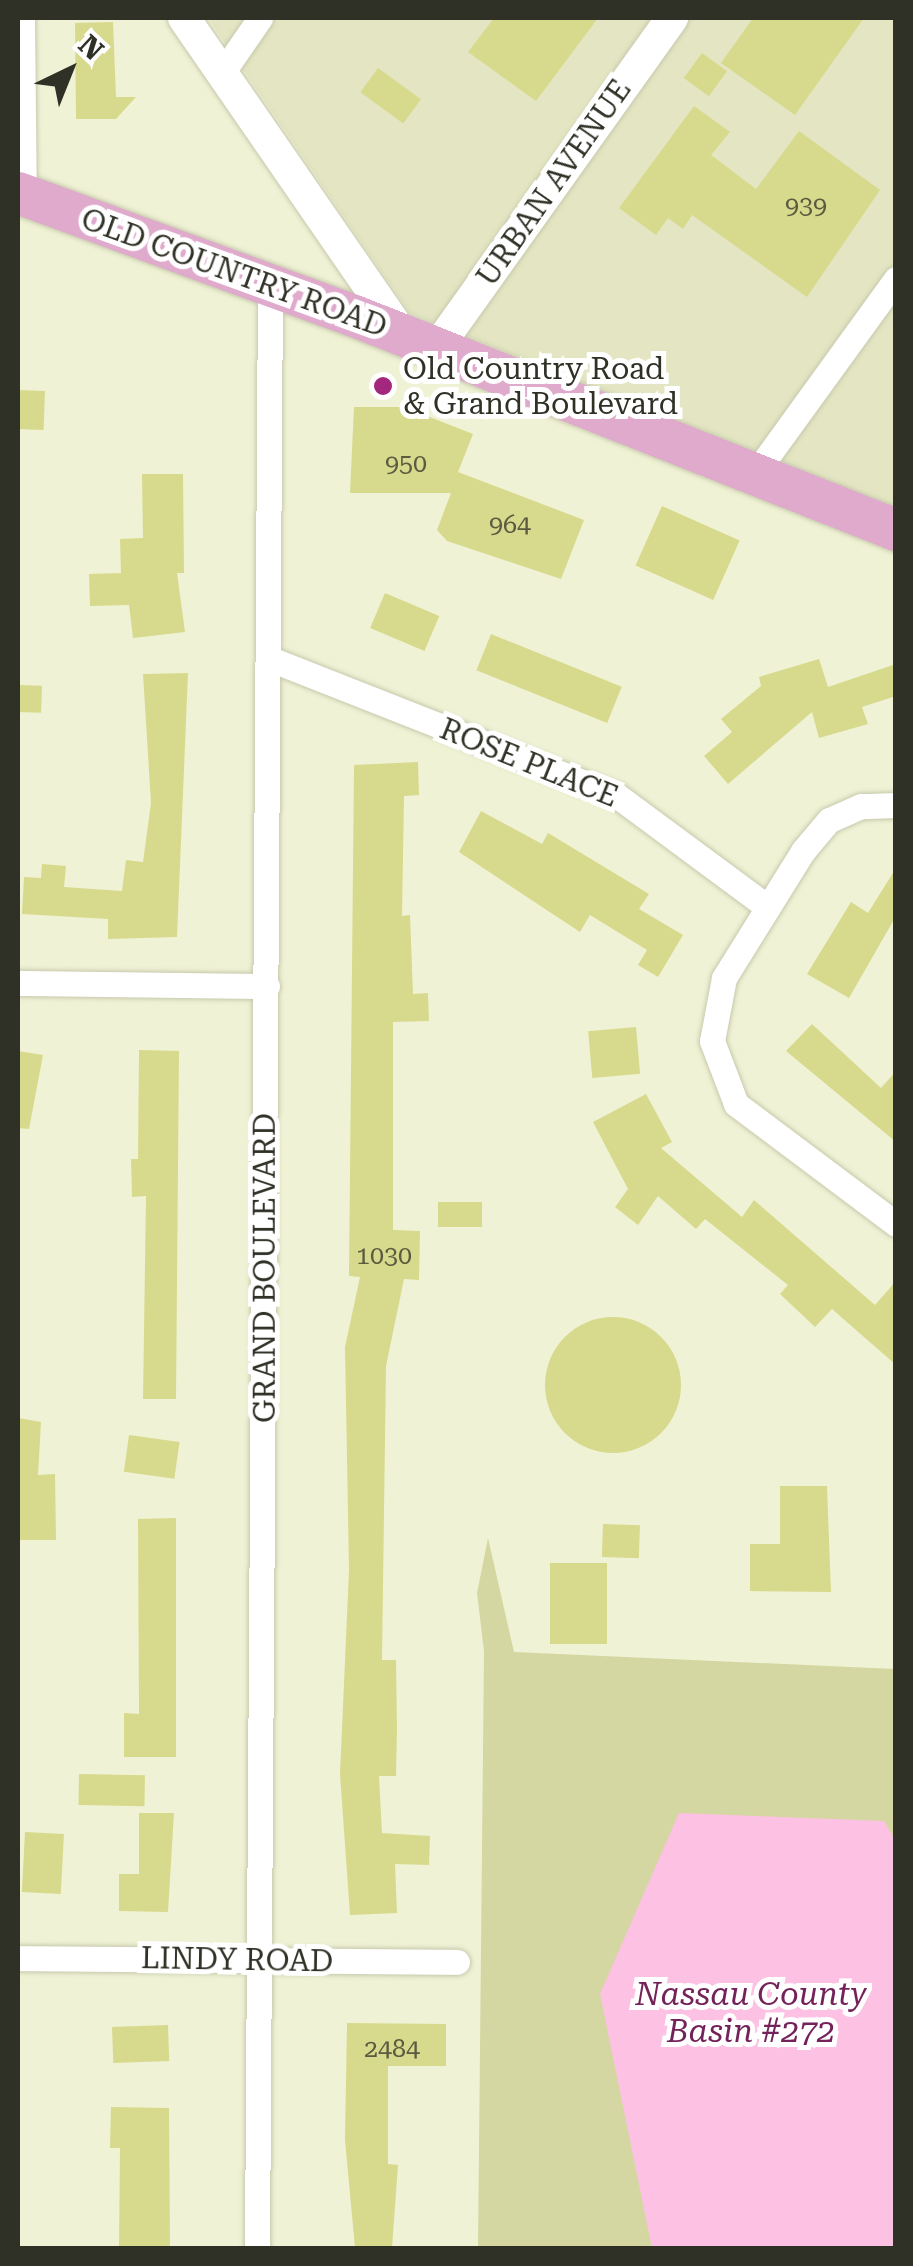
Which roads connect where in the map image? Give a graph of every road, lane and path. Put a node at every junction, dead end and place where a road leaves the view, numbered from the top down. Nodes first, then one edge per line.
1 (22, 18) edge
2 (184, 18) edge
3 (260, 18) edge
4 (672, 18) edge
5 (222, 73) junction
6 (20, 194) edge
7 (896, 279) edge
8 (270, 288) junction
9 (419, 342) junction
10 (754, 475) junction
11 (896, 530) edge
12 (270, 660) junction
13 (896, 804) edge
14 (766, 906) junction
15 (18, 983) edge
16 (267, 986) junction
17 (896, 1224) edge
18 (18, 1958) edge
19 (259, 1960) junction
20 (457, 1962) dead end
21 (257, 2248) edge

1 - 6 street
2 - 5 street
3 - 5 street
4 - 9 street, URBAN AVENUE
5 - 9 street
6 - 8 main road, OLD COUNTRY ROAD
7 - 10 street
8 - 9 main road, OLD COUNTRY ROAD
8 - 12 street, GRAND BOULEVARD
9 - 10 main road, OLD COUNTRY ROAD
10 - 11 main road, OLD COUNTRY ROAD
12 - 14 street, ROSE PLACE
12 - 16 street, GRAND BOULEVARD
13 - 14 street
14 - 17 street
15 - 16 street
16 - 19 street, GRAND BOULEVARD
18 - 19 street, LINDY ROAD
19 - 20 street, LINDY ROAD
19 - 21 street, GRAND BOULEVARD

